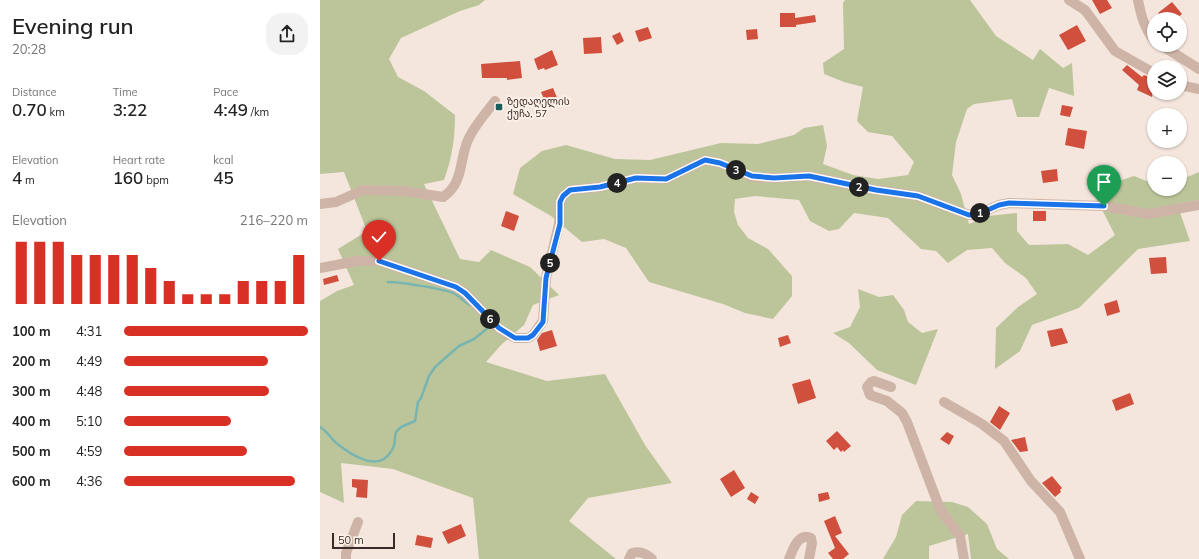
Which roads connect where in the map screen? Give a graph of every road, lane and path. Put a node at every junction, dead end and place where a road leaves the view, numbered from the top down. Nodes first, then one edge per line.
1 (1069, 0) edge
2 (1138, 0) edge
3 (1147, 30) edge
4 (1173, 52) edge
5 (1147, 69) edge
6 (1199, 69) edge
7 (1187, 86) edge
8 (1199, 89) edge
9 (495, 101) dead end
10 (320, 204) edge
11 (1199, 206) edge
12 (320, 268) edge
13 (891, 387) dead end
14 (944, 402) dead end
15 (358, 522) dead end
16 (346, 559) edge
17 (629, 559) edge
18 (652, 559) edge
19 (789, 559) edge
20 (809, 559) edge
21 (964, 559) edge
22 (1080, 559) edge

1 - 5 street
2 - 3 street
4 - 6 street
7 - 8 street
9 - 10 street
11 - 12 street
13 - 21 street
14 - 22 street
15 - 16 street
17 - 18 street
19 - 20 street

